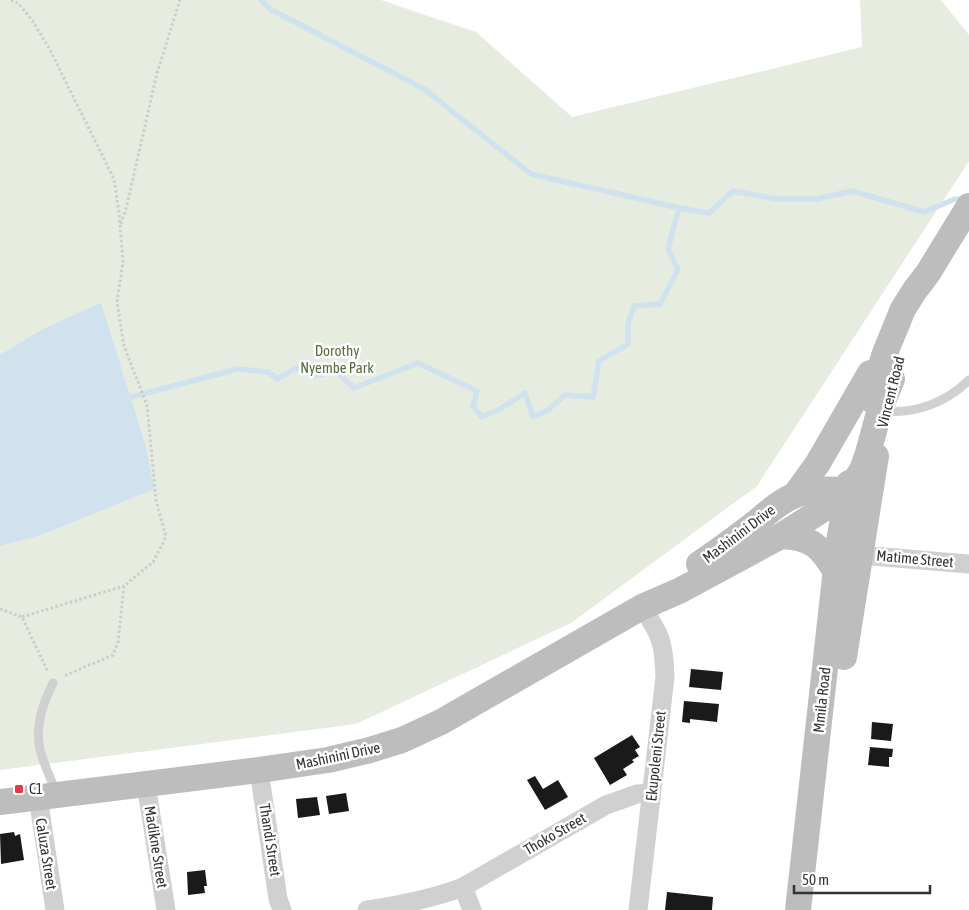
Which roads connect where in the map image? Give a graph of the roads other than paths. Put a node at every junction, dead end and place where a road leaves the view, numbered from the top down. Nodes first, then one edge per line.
1 (965, 211) edge
2 (928, 273) junction
3 (885, 353) junction
4 (892, 379) junction
5 (969, 380) edge
6 (885, 411) junction
7 (847, 490) junction
8 (795, 495) junction
9 (867, 515) junction
10 (781, 536) junction
11 (860, 554) junction
12 (969, 564) edge
13 (836, 572) junction
14 (642, 607) junction
15 (54, 683) road end
16 (259, 770) junction
17 (146, 784) junction
18 (651, 793) junction
19 (47, 796) junction
20 (0, 802) edge
21 (464, 887) junction
22 (55, 910) edge
23 (166, 910) edge
24 (282, 910) edge
25 (367, 910) edge
26 (472, 910) edge
27 (638, 910) edge
28 (798, 910) edge
29 (810, 910) edge

1 - 2 main road, Vincent Road
2 - 3 main road, Vincent Road
2 - 4 main road, Vincent Road
3 - 7 main road, Vincent Road
3 - 8 main road
4 - 6 main road, Vincent Road
4 - 7 main road, Mashinini Drive
5 - 6 lane
6 - 9 main road, Vincent Road
7 - 8 main road, Mashinini Drive
7 - 9 main road
7 - 10 main road, Mashinini Drive
7 - 13 main road, Mmila Road
8 - 14 main road, Mashinini Drive
9 - 11 main road, Mmila Road
10 - 13 main road
10 - 14 main road, Mashinini Drive
11 - 12 street, Matime Street
11 - 29 main road, Mmila Road
13 - 28 main road, Mmila Road
14 - 16 main road, Mashinini Drive
14 - 18 street, Ekupoleni Street
15 - 19 lane
16 - 17 main road, Mashinini Drive
16 - 24 street, Thandi Street
17 - 19 main road, Mashinini Drive
17 - 23 street, Madikne Street
18 - 21 street, Thoko Street
18 - 27 street, Ekupoleni Street
19 - 20 main road, Mashinini Drive
19 - 22 street, Caluza Street
21 - 25 street, Thoko Street
21 - 26 street

